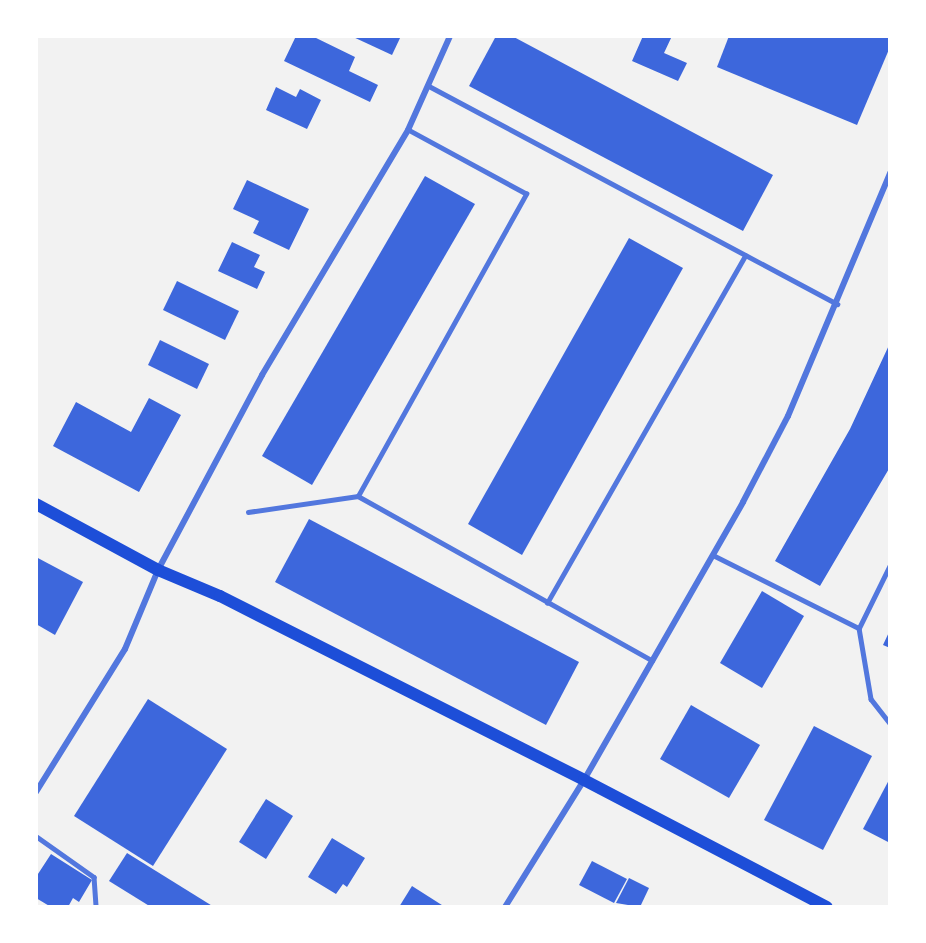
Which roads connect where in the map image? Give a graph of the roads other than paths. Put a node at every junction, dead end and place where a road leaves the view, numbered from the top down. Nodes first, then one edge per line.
1 (450, 36) edge
2 (429, 86) junction
3 (408, 130) junction
4 (890, 173) edge
5 (744, 256) junction
6 (837, 304) junction
7 (358, 496) junction
8 (36, 504) edge
9 (248, 512) dead end
10 (713, 555) junction
11 (890, 565) edge
12 (158, 570) junction
13 (547, 603) junction
14 (859, 628) junction
15 (652, 660) junction
16 (890, 723) edge
17 (584, 780) junction
18 (36, 792) edge
19 (36, 836) edge
20 (96, 907) edge
21 (505, 907) edge
22 (827, 907) edge

1 - 2 street
2 - 3 street
2 - 5 lane
3 - 7 lane
3 - 12 street
4 - 6 street
5 - 6 lane
5 - 13 lane
6 - 10 street
7 - 9 lane
7 - 13 lane
8 - 12 main road
10 - 14 lane
10 - 15 street
11 - 14 lane
12 - 17 main road
12 - 18 street
13 - 15 lane
14 - 16 lane
15 - 17 street
17 - 21 street
17 - 22 main road
19 - 20 lane

